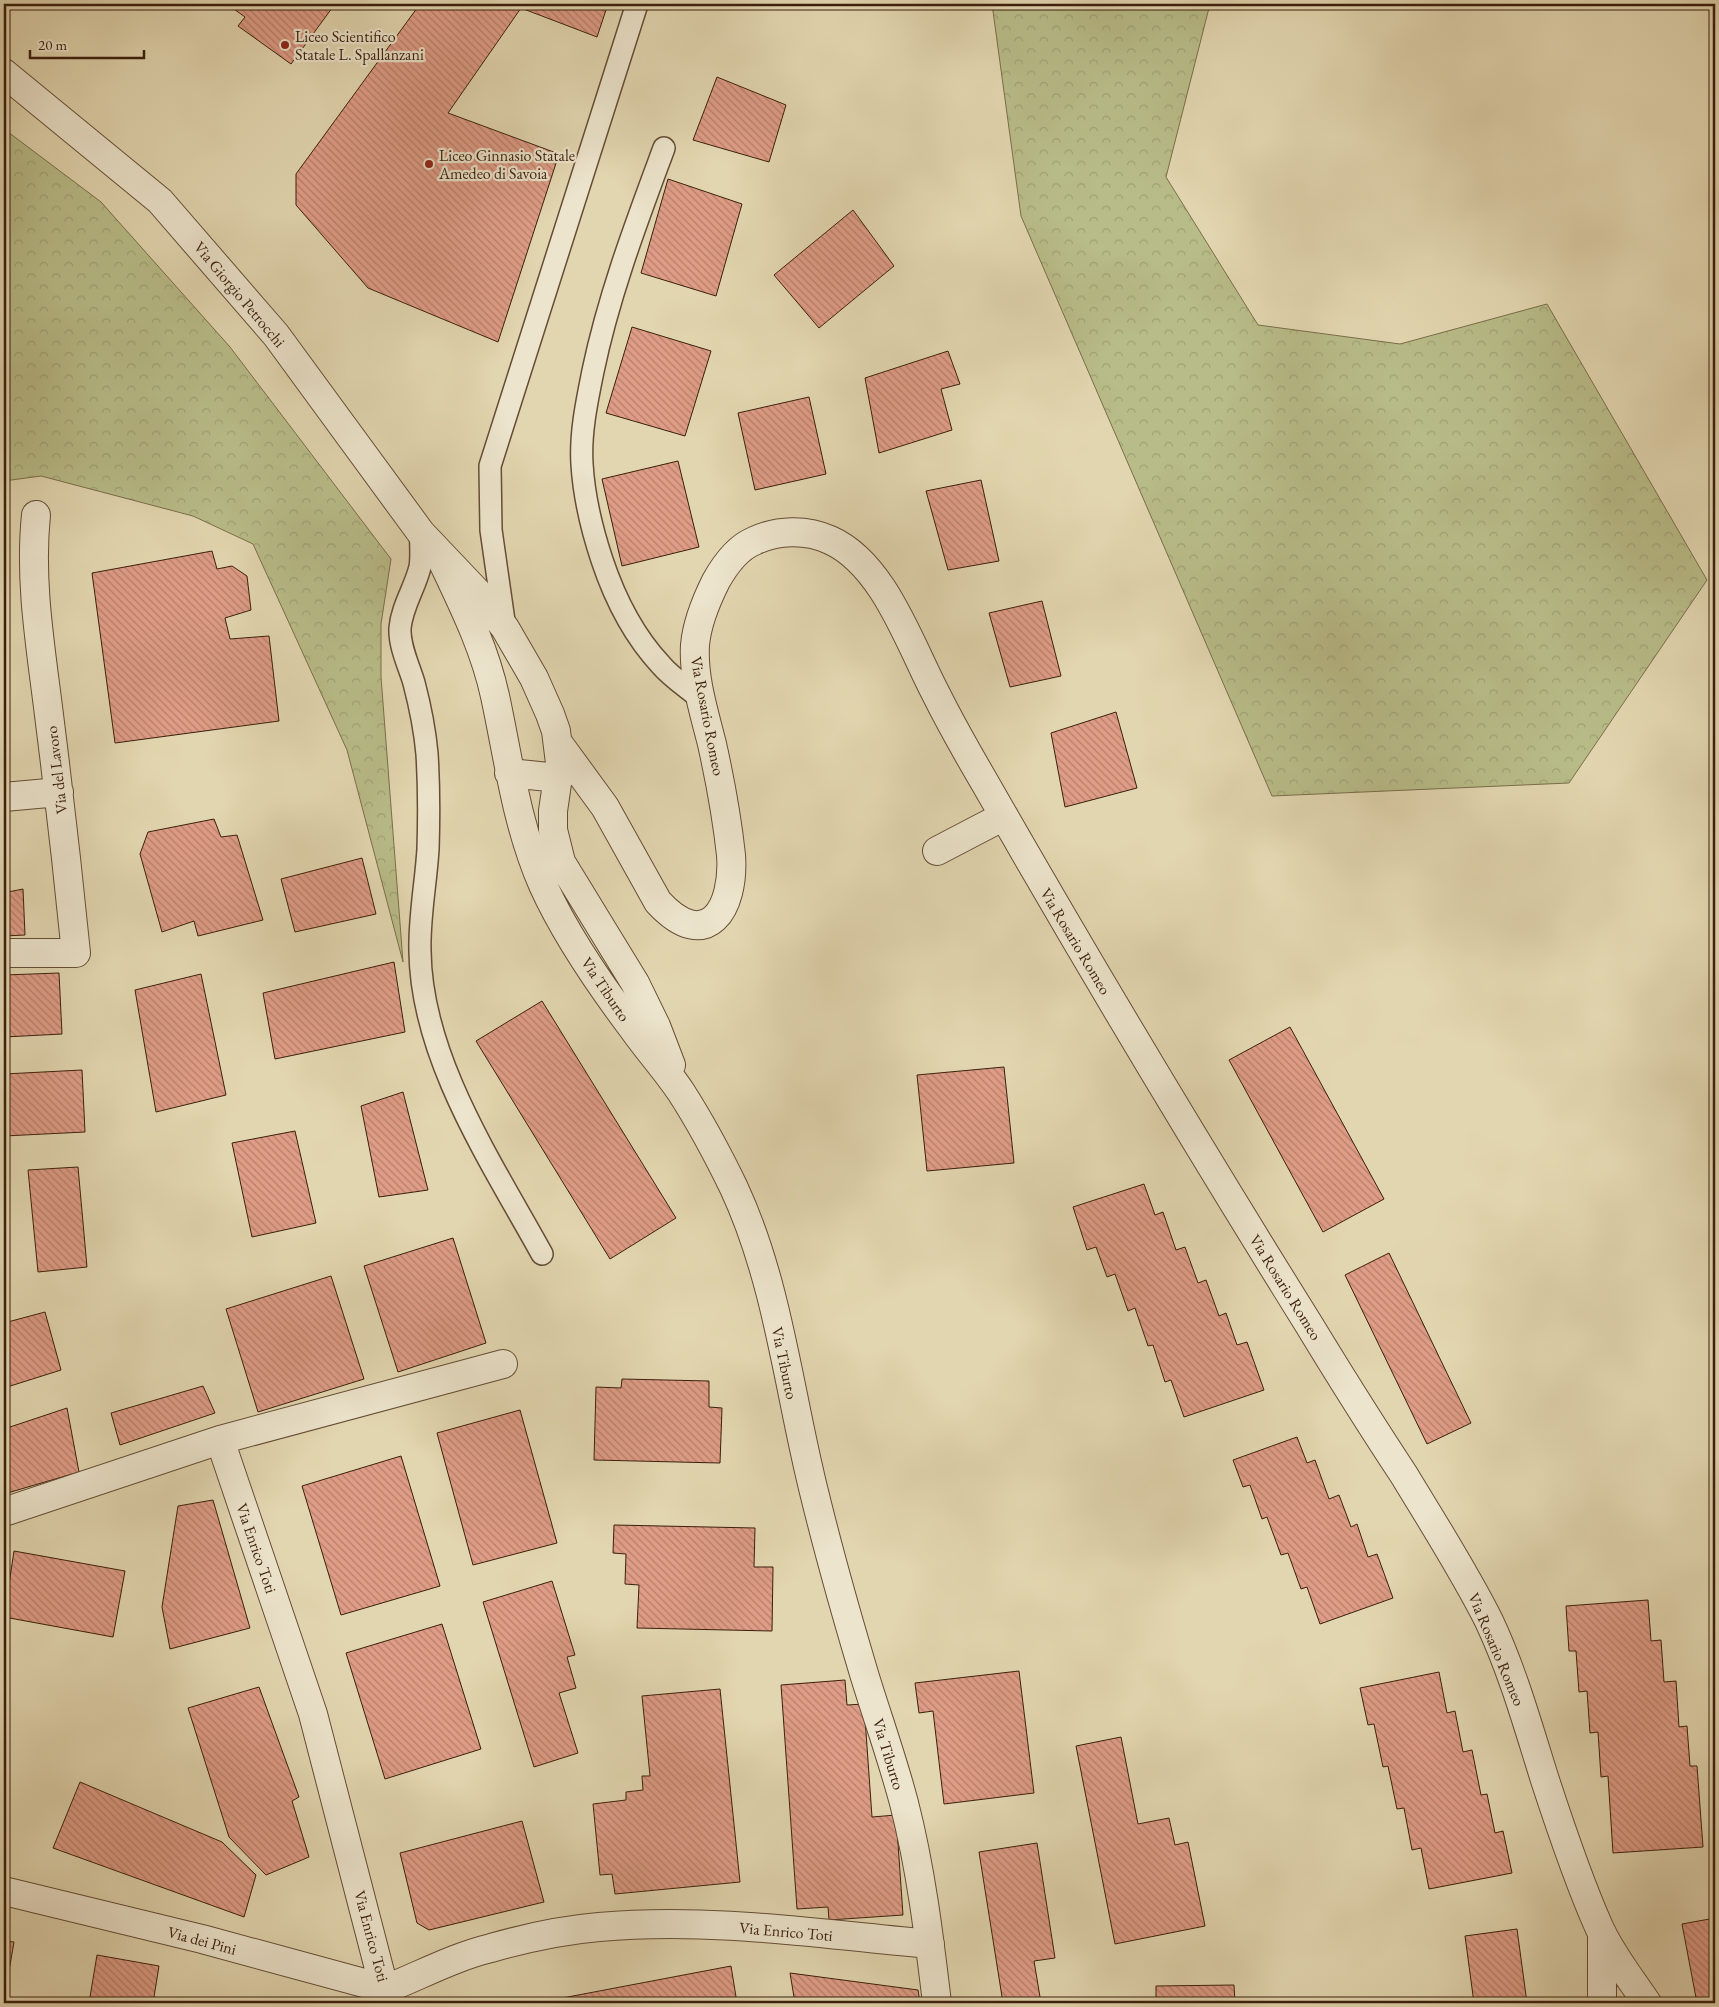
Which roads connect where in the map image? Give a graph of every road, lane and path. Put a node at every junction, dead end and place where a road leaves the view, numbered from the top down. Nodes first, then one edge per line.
1 (637, 4) edge
2 (4, 73) edge
3 (664, 148) dead end
4 (36, 515) dead end
5 (429, 542) junction
6 (505, 628) junction
7 (541, 692) junction
8 (495, 695) junction
9 (701, 699) junction
10 (559, 744) junction
11 (509, 773) junction
12 (559, 778) junction
13 (59, 792) junction
14 (4, 797) edge
15 (1004, 816) junction
16 (937, 851) dead end
17 (4, 953) edge
18 (679, 1090) junction
19 (542, 1254) dead end
20 (503, 1364) dead end
21 (220, 1440) junction
22 (4, 1512) edge
23 (4, 1891) edge
24 (1602, 1933) junction
25 (930, 1944) junction
26 (387, 1996) edge
27 (938, 2003) edge
28 (1602, 2003) edge
29 (1647, 2003) edge

1 - 6 lane
2 - 5 street, Via Giorgio Petrocchi
3 - 9 lane
4 - 13 street, Via del Lavoro
5 - 6 street, Via Giorgio Petrocchi
5 - 8 street, Via Giorgio Petrocchi
5 - 19 lane
6 - 7 street, Via Giorgio Petrocchi
7 - 8 street
7 - 10 street, Via Giorgio Petrocchi
8 - 11 street, Via Giorgio Petrocchi
9 - 10 street, Via Rosario Romeo
9 - 15 street, Via Rosario Romeo
10 - 12 street
11 - 12 street
11 - 18 street, Via Tiburto
12 - 18 street
13 - 14 street
13 - 17 street, Via del Lavoro
15 - 16 street
15 - 24 street, Via Rosario Romeo
18 - 25 street, Via Tiburto
20 - 21 street
21 - 22 street
21 - 26 street, Via Enrico Toti
23 - 26 street, Via dei Pini
24 - 28 street
24 - 29 street, Via Rosario Romeo
25 - 26 street, Via Enrico Toti
25 - 27 street, Via Tiburto

